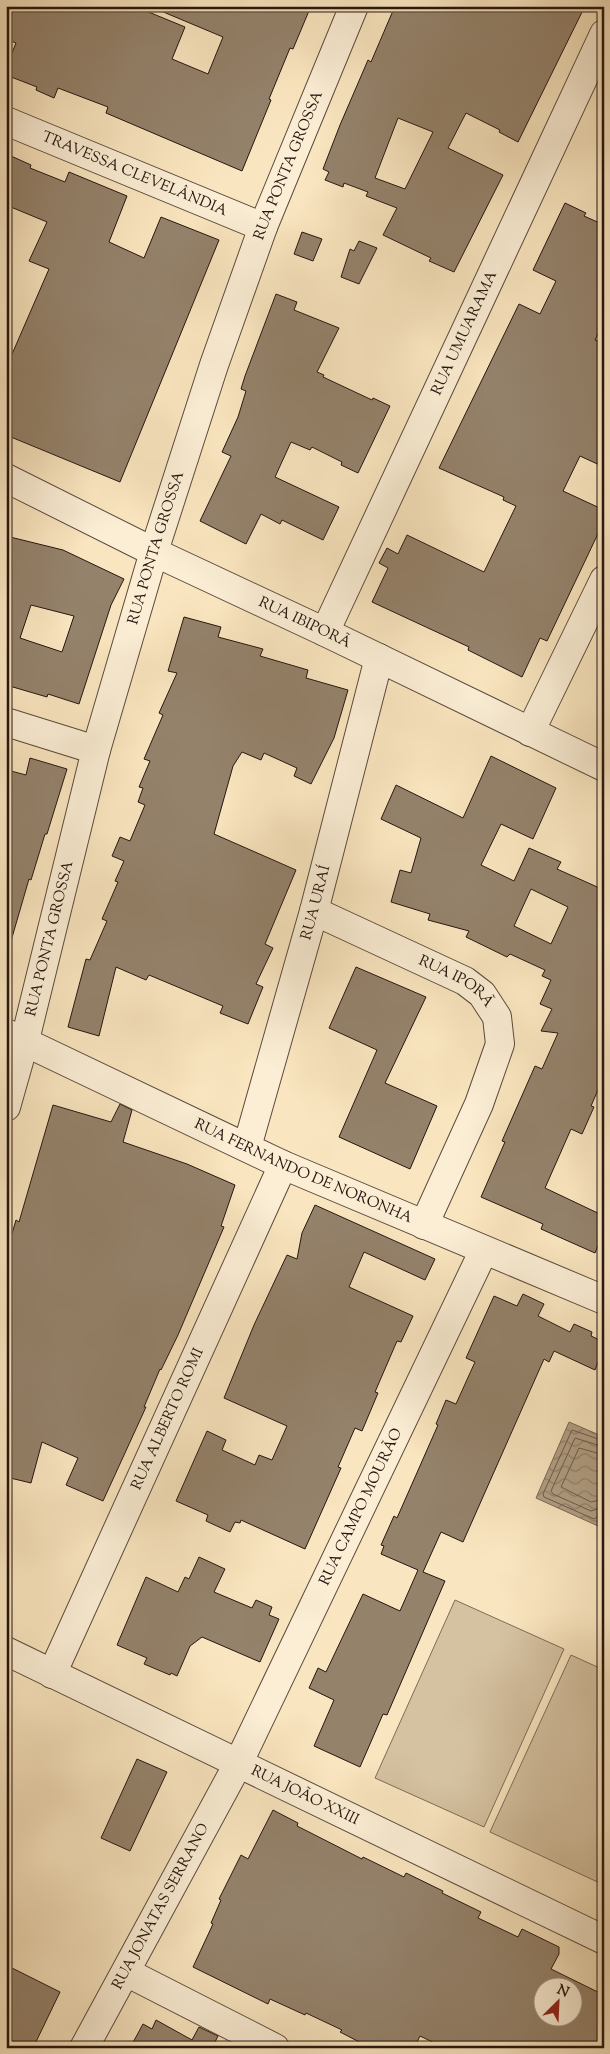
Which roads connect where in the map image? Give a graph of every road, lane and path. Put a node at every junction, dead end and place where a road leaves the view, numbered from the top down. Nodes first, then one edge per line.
1 (354, 6) edge
2 (604, 34) edge
3 (6, 121) edge
4 (263, 227) junction
5 (6, 478) edge
6 (154, 552) junction
7 (604, 580) edge
8 (325, 632) junction
9 (379, 658) junction
10 (6, 722) edge
11 (530, 732) junction
12 (96, 750) junction
13 (604, 767) edge
14 (314, 912) junction
15 (16, 1036) edge
16 (6, 1107) edge
17 (247, 1147) junction
18 (283, 1165) junction
19 (424, 1225) junction
20 (484, 1250) junction
21 (604, 1300) edge
22 (6, 1651) edge
23 (52, 1674) junction
24 (238, 1764) junction
25 (604, 1940) edge
26 (126, 1972) junction
27 (84, 2048) edge
28 (275, 2048) edge

1 - 4 street, RUA PONTA GROSSA
2 - 8 street, RUA UMUARAMA
3 - 4 street, TRAVESSA CLEVELÂNDIA
4 - 6 street, RUA PONTA GROSSA
5 - 6 street, RUA IBIPORÃ
6 - 8 street, RUA IBIPORÃ
6 - 12 street, RUA PONTA GROSSA
7 - 11 street
8 - 9 street, RUA IBIPORÃ
9 - 11 street, RUA IBIPORÃ
9 - 14 street, RUA URAÍ
10 - 12 street
11 - 13 street, RUA IBIPORÃ
12 - 15 street, RUA PONTA GROSSA
14 - 17 street, RUA URAÍ
14 - 19 street, RUA IPORÃ
15 - 16 street, RUA PONTA GROSSA
15 - 17 street, RUA FERNANDO DE NORONHA
17 - 18 street, RUA FERNANDO DE NORONHA
18 - 19 street, RUA FERNANDO DE NORONHA
18 - 23 street, RUA ALBERTO ROMI
19 - 20 street, RUA FERNANDO DE NORONHA
20 - 21 street, RUA FERNANDO DE NORONHA
20 - 24 street, RUA CAMPO MOURÃO
22 - 23 street, RUA JOÃO XXIII
23 - 24 street, RUA JOÃO XXIII
24 - 25 street, RUA JOÃO XXIII
24 - 26 street, RUA JONATAS SERRANO
26 - 27 street, RUA JONATAS SERRANO
26 - 28 street

